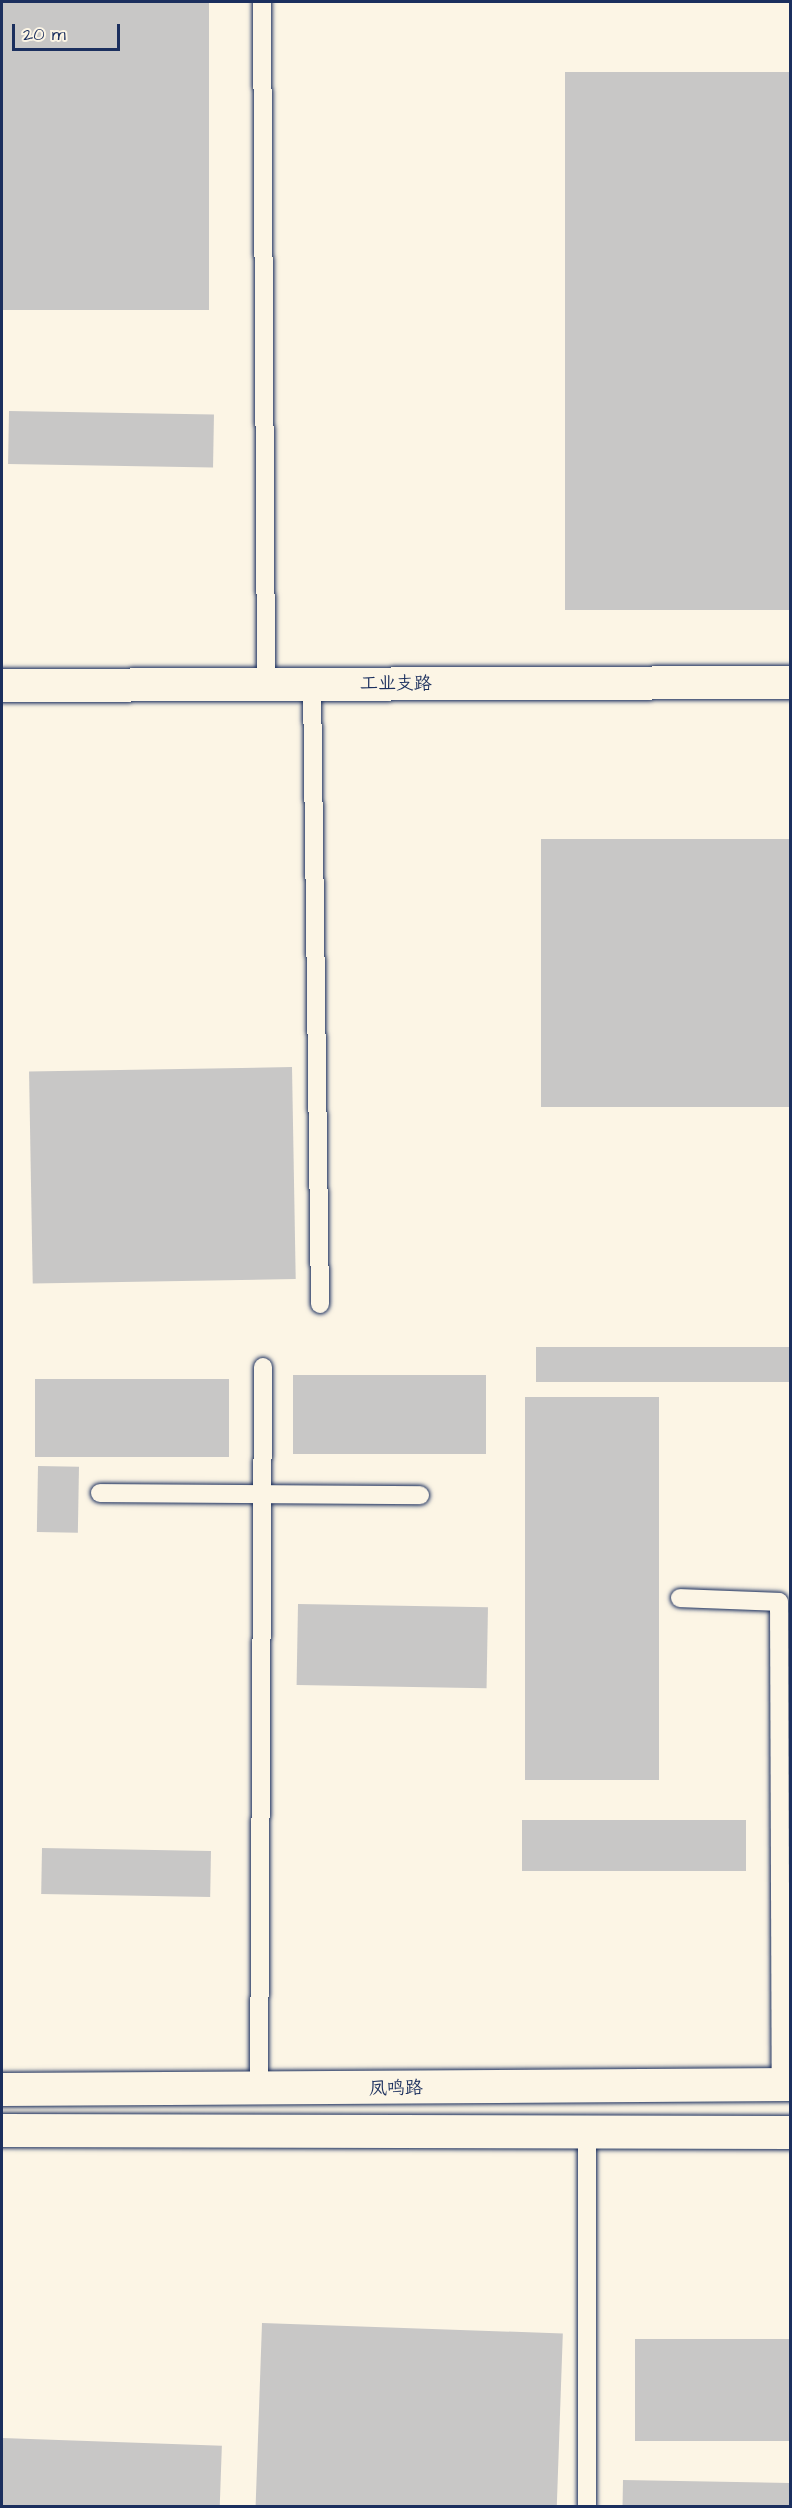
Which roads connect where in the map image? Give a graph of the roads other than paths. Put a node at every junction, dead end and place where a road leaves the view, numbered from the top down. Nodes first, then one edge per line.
1 (262, 2) edge
2 (790, 682) edge
3 (266, 684) junction
4 (312, 684) junction
5 (2, 685) edge
6 (320, 1304) dead end
7 (262, 1367) dead end
8 (100, 1493) dead end
9 (261, 1494) junction
10 (420, 1495) dead end
11 (680, 1598) dead end
12 (786, 2084) edge
13 (2, 2089) edge
14 (259, 2090) junction
15 (587, 2129) junction
16 (2, 2130) edge
17 (790, 2132) edge
18 (586, 2506) edge

1 - 3 lane
2 - 4 street, 工业支路
3 - 4 street, 工业支路
3 - 5 street, 工业支路
4 - 6 lane
7 - 9 lane
8 - 9 lane
9 - 10 lane
9 - 14 lane
11 - 12 lane
12 - 14 street, 凤鸣路
13 - 14 street, 凤鸣路
15 - 16 street
15 - 17 street
15 - 18 lane

